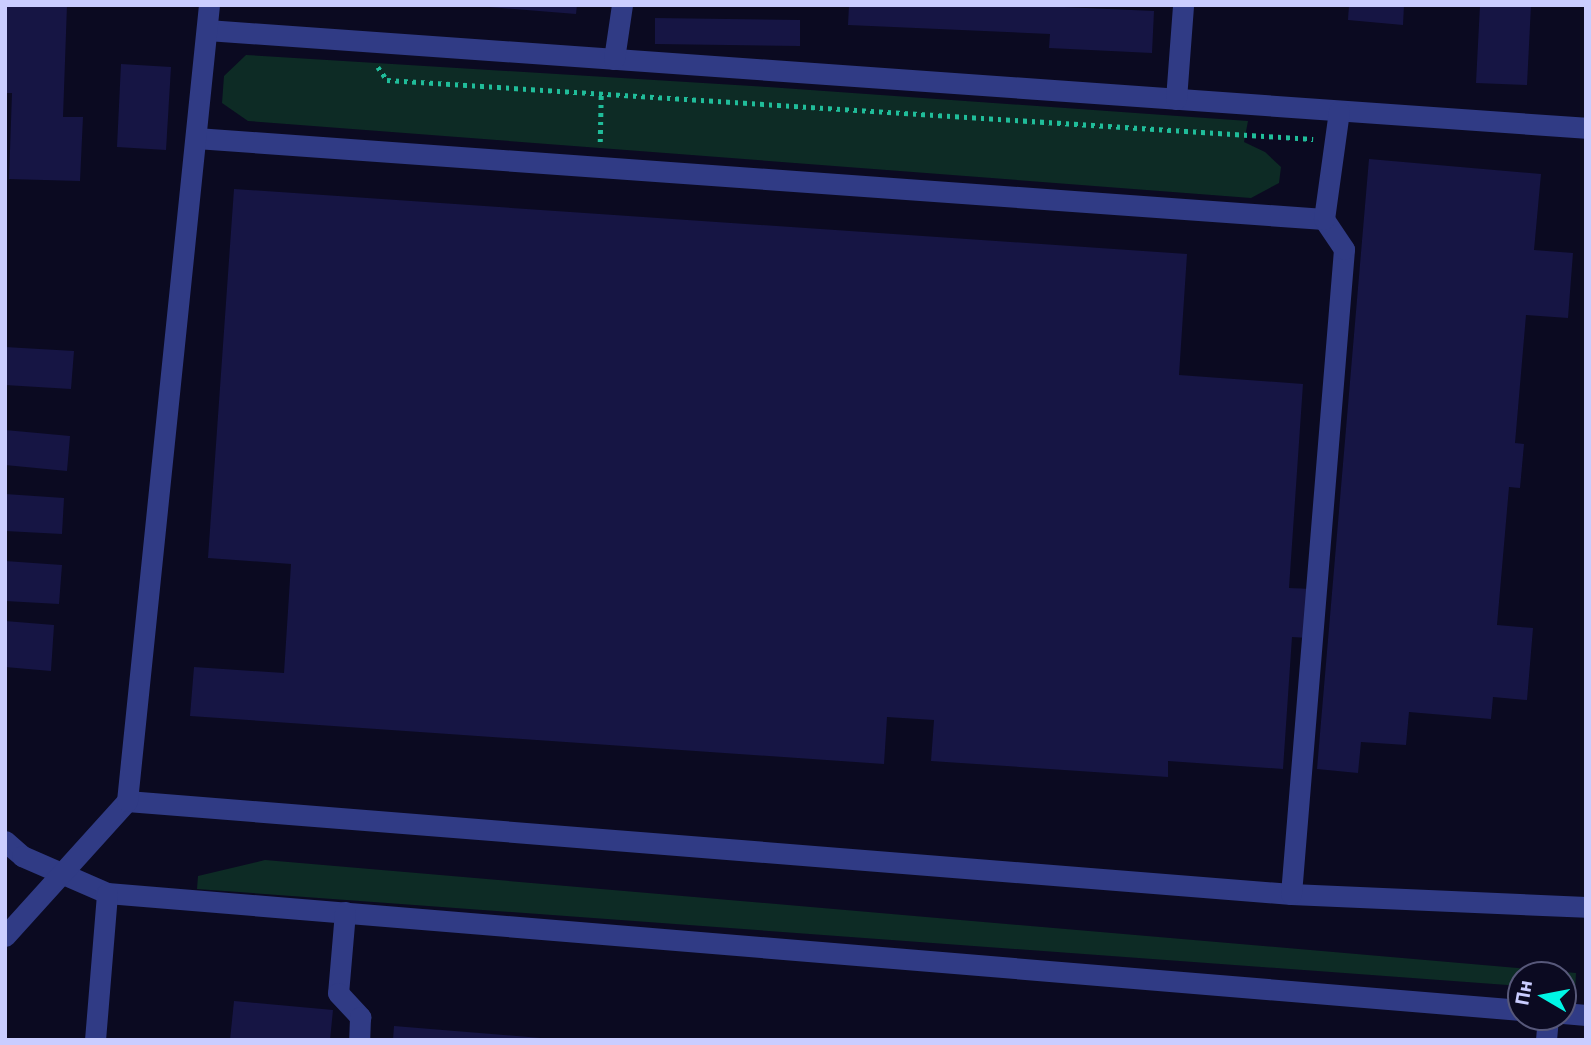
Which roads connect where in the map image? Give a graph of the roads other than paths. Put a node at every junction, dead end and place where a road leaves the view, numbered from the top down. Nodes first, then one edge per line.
1 (209, 5) edge
2 (622, 5) edge
3 (1183, 5) edge
4 (207, 30) junction
5 (614, 59) junction
6 (1176, 99) junction
7 (1339, 111) junction
8 (1586, 128) edge
9 (196, 138) junction
10 (1324, 219) junction
11 (127, 801) junction
12 (5, 841) edge
13 (62, 873) junction
14 (107, 892) junction
15 (1291, 894) junction
16 (1586, 907) edge
17 (345, 912) junction
18 (5, 936) edge
19 (1507, 1009) edge
20 (96, 1040) edge
21 (359, 1040) edge

1 - 4 lane
2 - 5 lane
3 - 6 lane
4 - 5 lane
4 - 9 lane
5 - 6 lane
6 - 7 lane
7 - 8 lane
7 - 10 lane
9 - 10 lane
9 - 11 lane
10 - 15 lane
11 - 13 lane
11 - 15 lane
12 - 13 lane
13 - 14 lane
13 - 18 lane
14 - 17 lane
14 - 20 lane
15 - 16 lane
17 - 19 lane
17 - 21 lane

